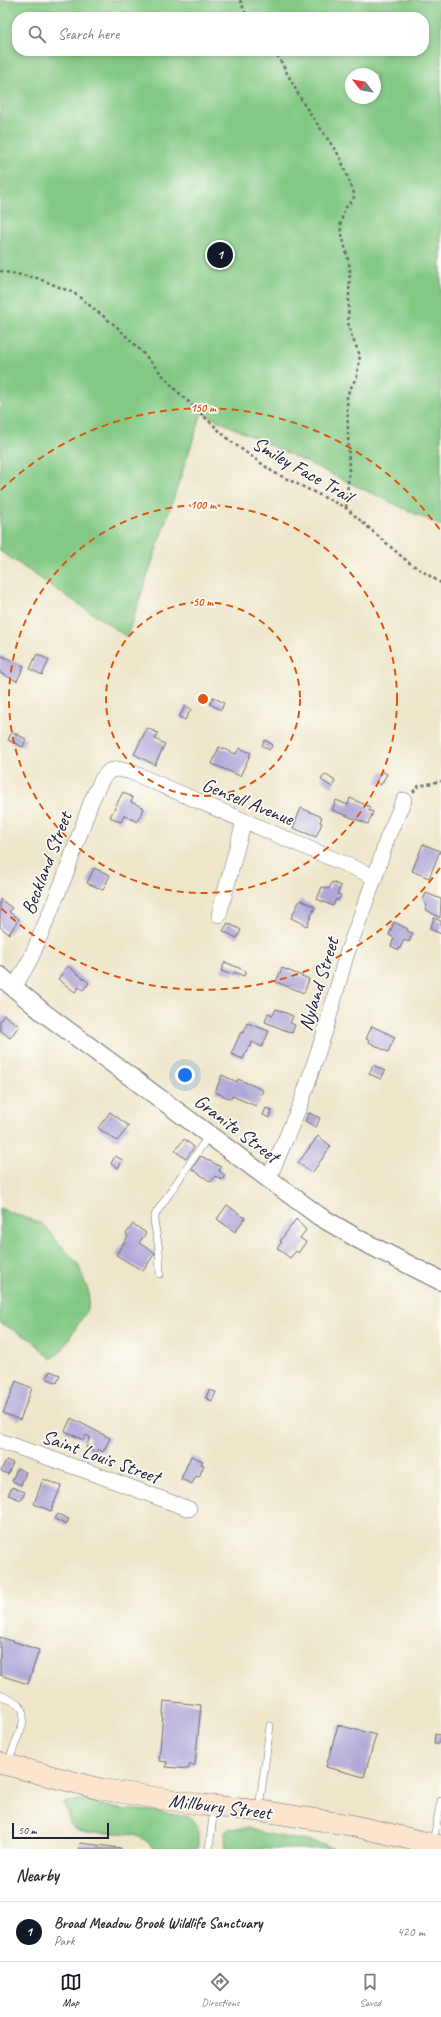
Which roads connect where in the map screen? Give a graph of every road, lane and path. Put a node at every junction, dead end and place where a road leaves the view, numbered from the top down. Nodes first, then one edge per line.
1 (240, 0) edge
2 (245, 12) edge
3 (277, 56) edge
4 (0, 271) edge
5 (346, 508) junction
6 (441, 583) edge
7 (106, 775) joint
8 (441, 781) edge
9 (404, 800) joint
10 (244, 821) junction
11 (375, 877) junction
12 (219, 915) dead end
13 (0, 976) edge
14 (14, 988) junction
15 (209, 1134) junction
16 (268, 1180) junction
17 (160, 1274) dead end
18 (441, 1281) edge
19 (0, 1441) edge
20 (189, 1509) dead end
21 (0, 1695) edge
22 (270, 1726) dead end
23 (3, 1764) edge
24 (441, 1801) edge
25 (215, 1806) junction
26 (258, 1811) junction
27 (437, 1845) edge
28 (209, 1849) edge

1 - 2 path
3 - 5 path
4 - 5 path, Smiley Face Trail
5 - 6 path, Smiley Face Trail
7 - 10 street, Gensell Avenue
7 - 14 street, Beckland Street
8 - 9 path
9 - 11 street, Nyland Street
10 - 11 street, Gensell Avenue
10 - 12 street
11 - 16 street, Nyland Street
13 - 14 street, Granite Street
14 - 15 street, Granite Street
15 - 16 street, Granite Street
15 - 17 lane
16 - 18 street, Granite Street
19 - 20 street, Saint Louis Street
21 - 23 lane
22 - 26 lane
23 - 25 main road, Millbury Street
24 - 27 lane
25 - 26 main road, Millbury Street
25 - 28 lane
26 - 27 main road, Millbury Street

